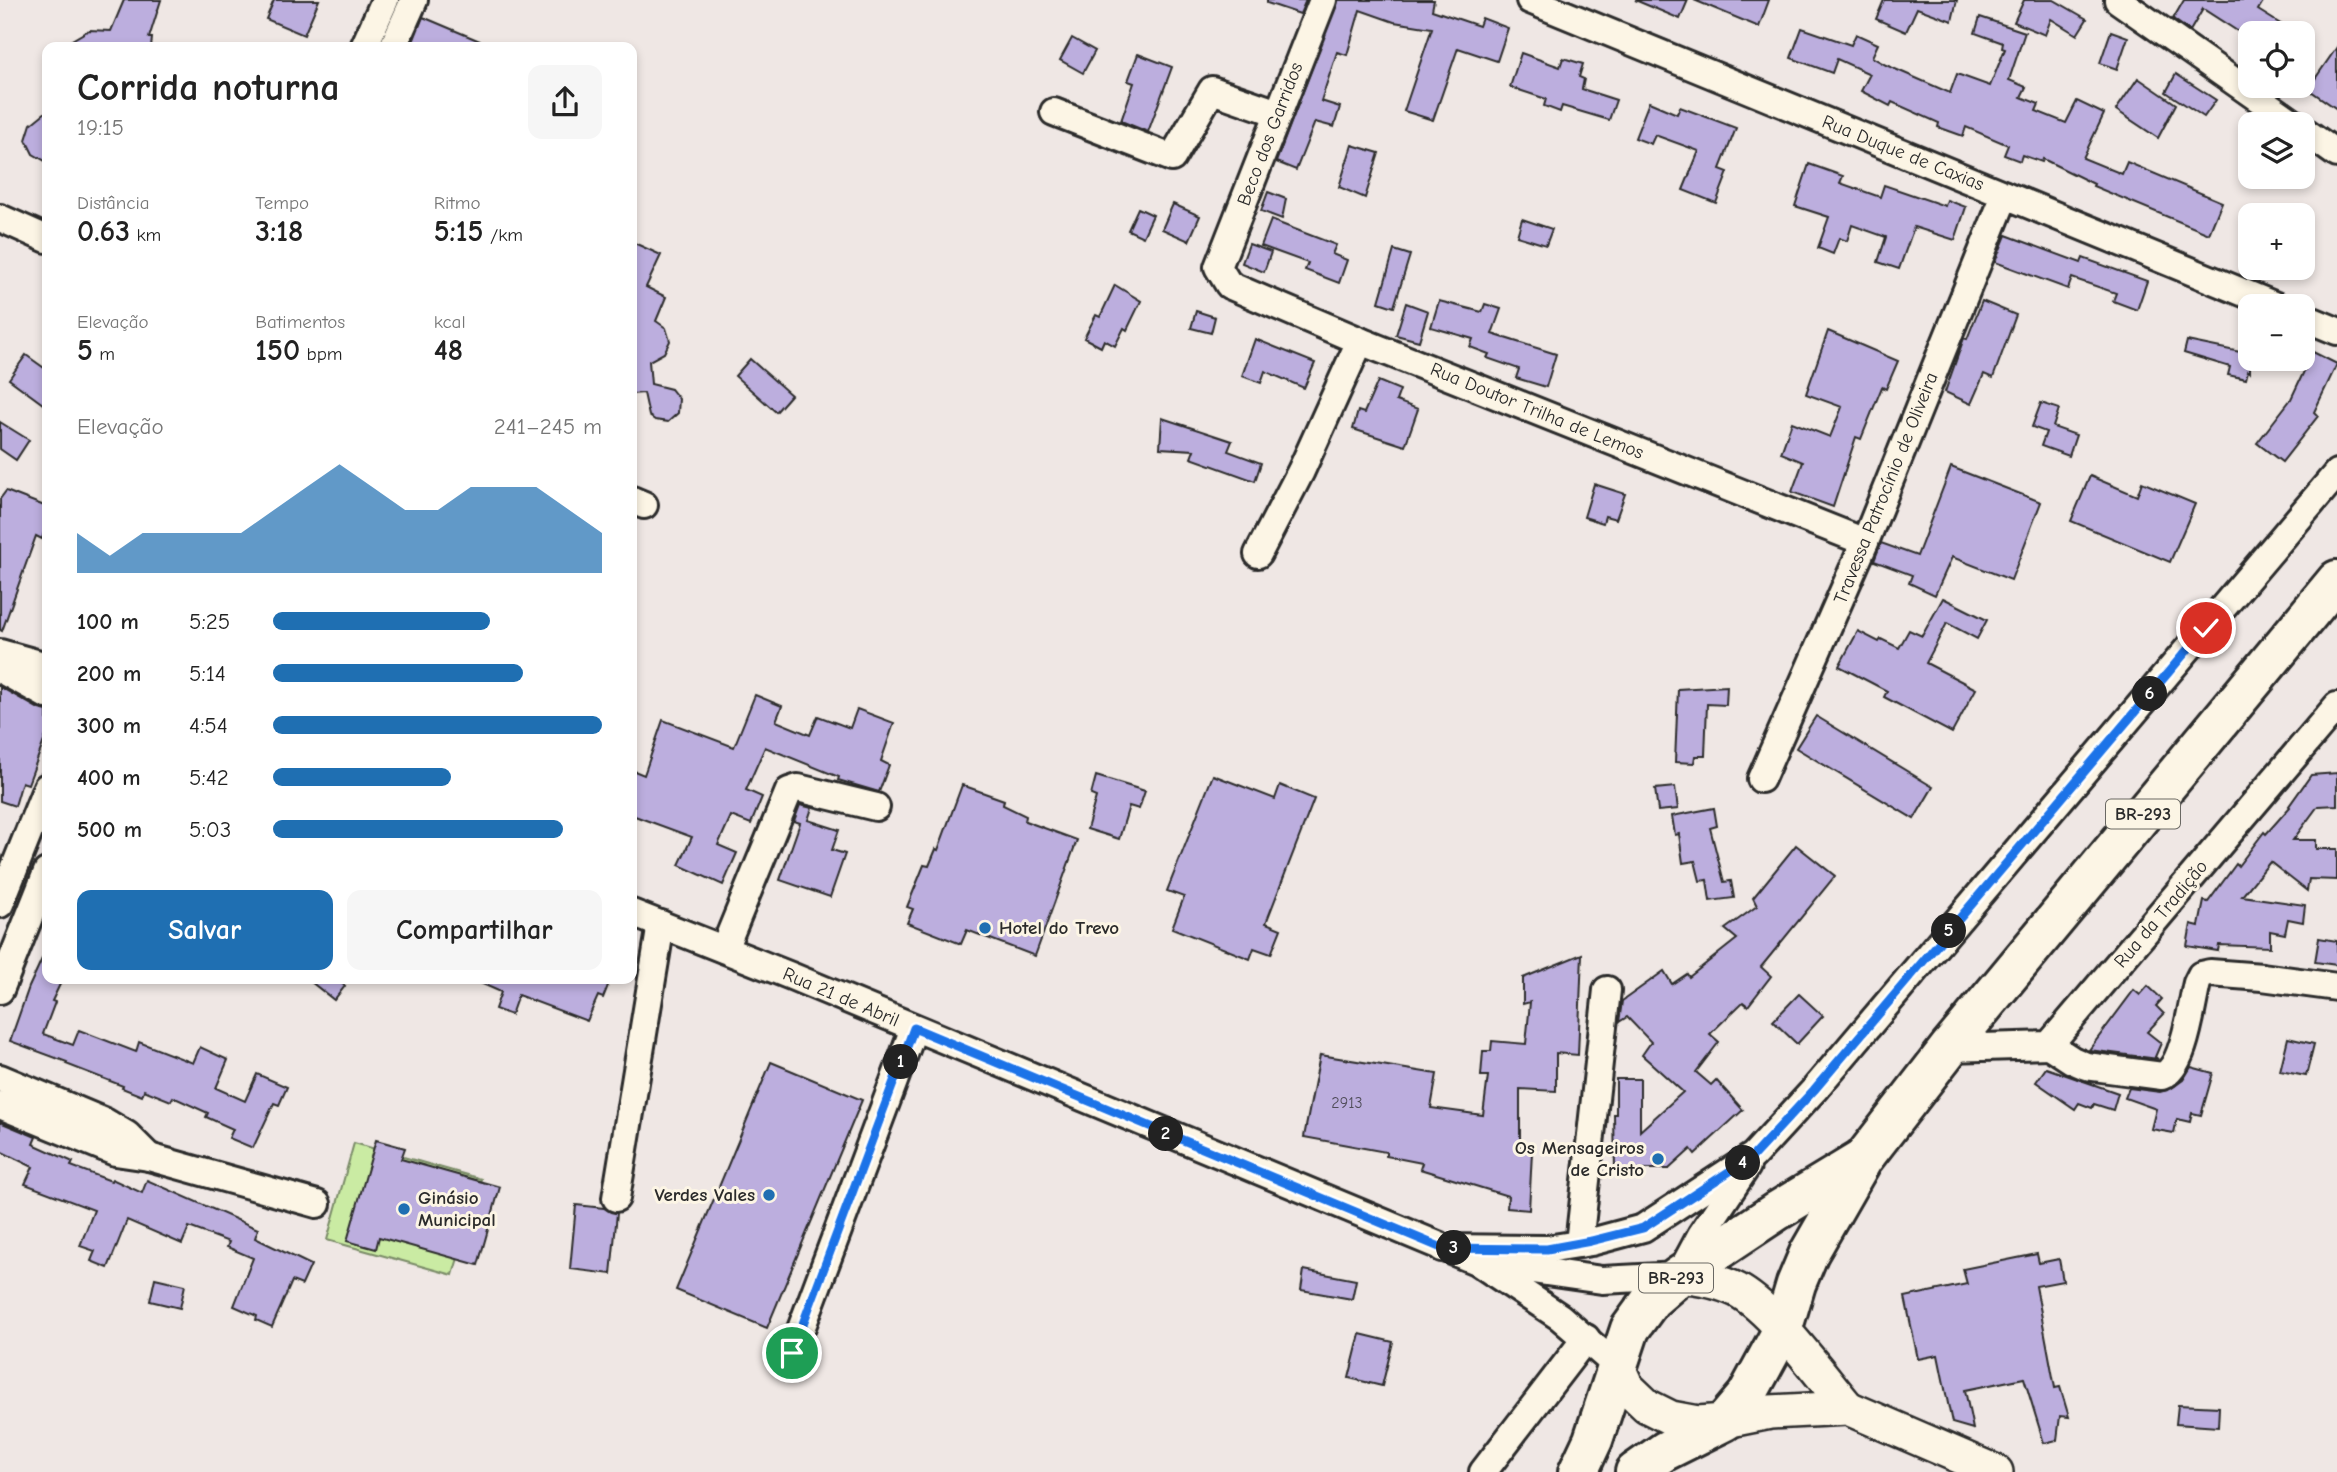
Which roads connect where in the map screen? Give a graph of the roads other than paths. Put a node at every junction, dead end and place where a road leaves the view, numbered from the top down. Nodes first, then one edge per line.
1 (385, 0) edge
2 (414, 0) edge
3 (1323, 0) edge
4 (1530, 0) edge
5 (2118, 0) edge
6 (366, 42) edge
7 (395, 42) edge
8 (1055, 112) dead end
9 (2278, 112) edge
10 (1278, 113) junction
11 (2315, 138) edge
12 (2337, 154) edge
13 (2005, 195) junction
14 (0, 218) edge
15 (42, 237) edge
16 (1218, 267) joint
17 (2247, 294) edge
18 (2315, 322) edge
19 (2337, 331) edge
20 (1360, 341) junction
21 (2337, 473) edge
22 (1866, 542) junction
23 (1258, 554) dead end
24 (2337, 580) edge
25 (0, 653) edge
26 (42, 665) edge
27 (0, 669) edge
28 (42, 692) edge
29 (2337, 706) edge
30 (1761, 779) dead end
31 (42, 800) edge
32 (876, 807) dead end
33 (42, 882) edge
34 (42, 885) edge
35 (5, 892) edge
36 (637, 915) edge
37 (661, 924) junction
38 (724, 949) junction
39 (2337, 987) edge
40 (0, 990) edge
41 (1607, 990) dead end
42 (914, 1028) junction
43 (2049, 1045) junction
44 (1949, 1048) junction
45 (0, 1078) edge
46 (0, 1105) edge
47 (54, 1114) junction
48 (1753, 1156) junction
49 (1863, 1159) junction
50 (616, 1198) dead end
51 (317, 1204) dead end
52 (1578, 1244) junction
53 (1442, 1248) junction
54 (1476, 1261) junction
55 (1679, 1276) junction
56 (1782, 1331) junction
57 (1586, 1338) junction
58 (792, 1353) dead end
59 (1618, 1367) junction
60 (1848, 1409) junction
61 (1725, 1421) junction
62 (1483, 1472) edge
63 (1578, 1472) edge
64 (1635, 1472) edge
65 (1996, 1472) edge

1 - 6 street
2 - 7 street
3 - 10 street, Beco dos Garridos
4 - 13 street, Rua Duque de Caxias
5 - 9 street
8 - 10 street
10 - 16 street, Beco dos Garridos
11 - 12 street
13 - 17 street, Rua Duque de Caxias
13 - 22 street, Travessa Patrocínio de Oliveira
14 - 15 street
16 - 20 street, Rua Doutor Trilha de Lemos
18 - 19 street
20 - 22 street, Rua Doutor Trilha de Lemos
20 - 23 street
21 - 48 street
22 - 30 street, Travessa Patrocínio de Oliveira
24 - 44 highway, BR-293
25 - 26 street
27 - 28 street
29 - 43 street, Rua da Tradição
31 - 35 street
32 - 38 street
33 - 35 street
34 - 40 street
36 - 37 street, Rua 21 de Abril
37 - 38 street, Rua 21 de Abril
37 - 50 street
38 - 42 street, Rua 21 de Abril
39 - 43 street
41 - 52 street
42 - 53 street, Rua 21 de Abril
42 - 58 street
43 - 44 street
44 - 49 highway, BR-293
45 - 47 street
46 - 47 street
47 - 51 street
48 - 52 street
48 - 55 street
49 - 55 highway, BR-293
49 - 56 highway, BR-293
52 - 53 street
53 - 54 street, Rua 21 de Abril
54 - 55 street, Rua 21 de Abril
54 - 57 street, Rua 21 de Abril
55 - 56 main road
55 - 59 highway, BR-293
56 - 60 main road
56 - 61 highway, BR-293
57 - 59 street, Rua 21 de Abril
57 - 62 street
59 - 61 main road
59 - 63 highway, BR-293
60 - 61 main road
60 - 65 main road
61 - 64 highway, BR-293

